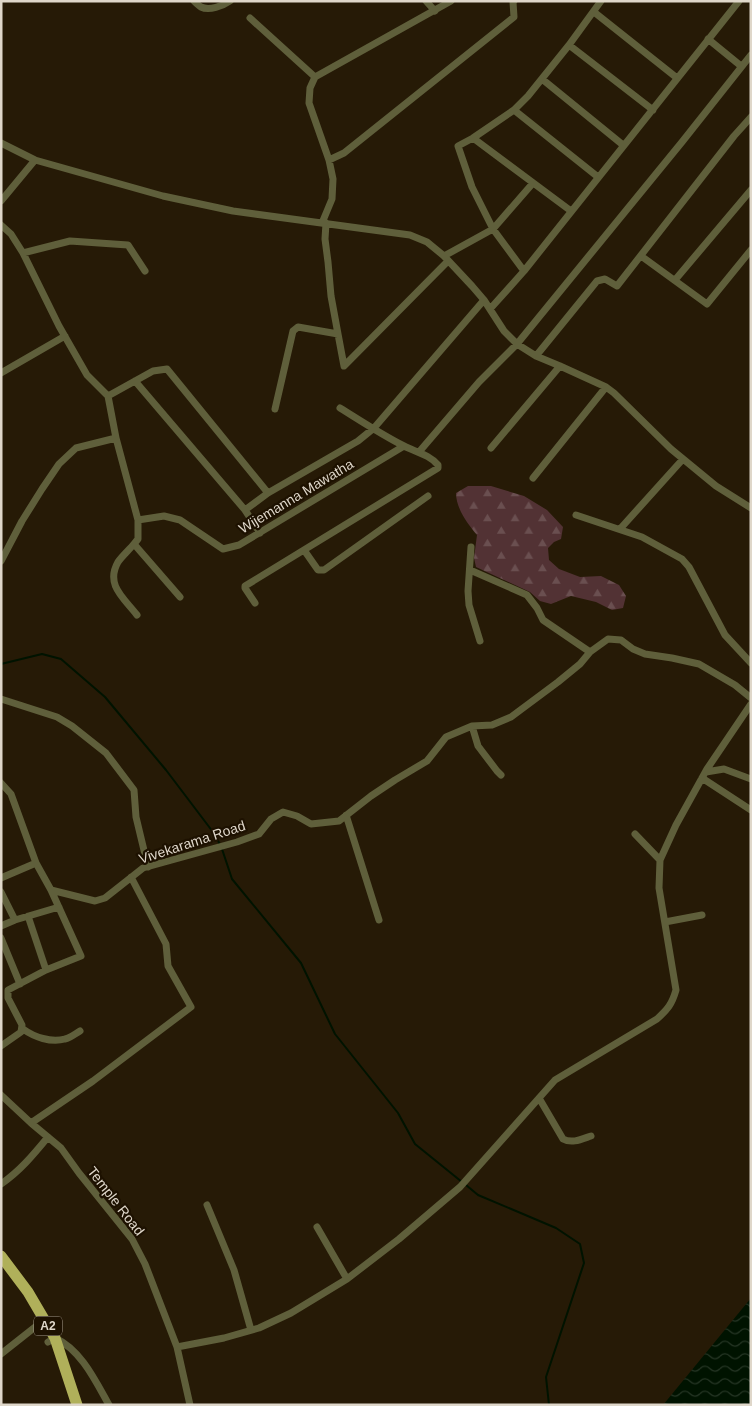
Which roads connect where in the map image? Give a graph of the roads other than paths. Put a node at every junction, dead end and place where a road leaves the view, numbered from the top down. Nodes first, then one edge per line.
1 (194, 1) edge
2 (230, 1) edge
3 (426, 1) edge
4 (450, 1) edge
5 (514, 1) edge
6 (601, 1) edge
7 (740, 1) edge
8 (435, 10) junction
9 (594, 12) junction
10 (250, 18) dead end
11 (708, 39) junction
12 (569, 46) junction
13 (751, 55) edge
14 (741, 66) junction
15 (314, 77) junction
16 (677, 78) junction
17 (542, 80) junction
18 (514, 110) junction
19 (652, 110) junction
20 (751, 117) edge
21 (473, 138) junction
22 (1, 143) edge
23 (623, 145) junction
24 (35, 160) junction
25 (329, 160) junction
26 (598, 178) junction
27 (533, 183) junction
28 (751, 190) edge
29 (1, 200) edge
30 (571, 211) junction
31 (324, 223) junction
32 (1, 225) edge
33 (493, 229) junction
34 (751, 250) edge
35 (23, 253) junction
36 (641, 256) junction
37 (446, 259) junction
38 (145, 271) dead end
39 (524, 271) junction
40 (675, 280) junction
41 (484, 300) junction
42 (490, 310) junction
43 (338, 334) junction
44 (65, 336) junction
45 (517, 344) junction
46 (536, 356) junction
47 (560, 366) junction
48 (1, 373) edge
49 (135, 381) junction
50 (606, 388) junction
51 (108, 396) junction
52 (340, 408) dead end
53 (275, 409) dead end
54 (374, 428) junction
55 (116, 438) junction
56 (404, 446) junction
57 (490, 448) dead end
58 (419, 452) junction
59 (683, 459) junction
60 (533, 478) dead end
61 (268, 493) junction
62 (428, 496) dead end
63 (751, 508) edge
64 (245, 510) junction
65 (576, 515) dead end
66 (138, 520) junction
67 (620, 529) junction
68 (260, 533) junction
69 (134, 544) junction
70 (471, 546) dead end
71 (304, 550) junction
72 (1, 561) edge
73 (470, 570) junction
74 (180, 597) dead end
75 (255, 603) dead end
76 (137, 615) dead end
77 (480, 641) dead end
78 (590, 652) junction
79 (751, 663) edge
80 (751, 698) edge
81 (1, 699) edge
82 (751, 704) edge
83 (472, 726) junction
84 (502, 775) dead end
85 (704, 775) junction
86 (751, 780) edge
87 (1, 783) edge
88 (751, 810) edge
89 (346, 815) junction
90 (635, 834) dead end
91 (660, 860) junction
92 (36, 863) junction
93 (148, 867) junction
94 (131, 877) junction
95 (1, 878) edge
96 (51, 890) junction
97 (1, 892) edge
98 (59, 907) junction
99 (702, 915) dead end
100 (28, 916) junction
101 (14, 920) junction
102 (379, 920) dead end
103 (665, 922) junction
104 (1, 926) edge
105 (1, 938) edge
106 (46, 970) junction
107 (20, 984) junction
108 (23, 1030) junction
109 (80, 1031) dead end
110 (1, 1046) edge
111 (1, 1095) edge
112 (540, 1098) junction
113 (30, 1123) junction
114 (591, 1136) dead end
115 (48, 1137) junction
116 (1, 1184) edge
117 (207, 1204) dead end
118 (317, 1227) dead end
119 (1, 1256) edge
120 (1, 1268) edge
121 (346, 1279) junction
122 (41, 1323) junction
123 (251, 1330) junction
124 (51, 1340) junction
125 (176, 1347) junction
126 (1, 1354) edge
127 (69, 1405) edge
128 (77, 1405) edge
129 (109, 1405) edge
130 (190, 1405) edge

1 - 2 street
3 - 8 street
4 - 8 street
5 - 25 street
6 - 9 street
7 - 11 street
8 - 15 street
9 - 12 street
9 - 16 street
10 - 15 street
11 - 14 street
11 - 16 street
12 - 17 street
12 - 19 street
13 - 14 street
14 - 45 street
15 - 25 street
16 - 19 street
17 - 18 street
17 - 23 street
18 - 21 street
18 - 26 street
19 - 23 street
20 - 36 street
21 - 27 street
21 - 33 street
22 - 24 street
23 - 26 street
24 - 29 street
24 - 31 street
25 - 31 street
26 - 30 street
27 - 30 street
27 - 33 street
28 - 40 street
30 - 39 street
31 - 37 street
31 - 43 street
32 - 35 street
33 - 37 street
33 - 39 street
34 - 40 street
35 - 38 street
35 - 44 street
36 - 40 street
36 - 46 street
37 - 41 street
37 - 43 street
39 - 42 street
41 - 42 street
41 - 54 street
42 - 45 street
43 - 53 street
44 - 48 street
44 - 51 street
45 - 46 street
45 - 58 street
46 - 47 street
47 - 50 street
47 - 57 street
49 - 51 street
49 - 61 street
49 - 64 street
50 - 59 street
50 - 60 street
51 - 55 street
52 - 54 street
54 - 56 street
54 - 61 street
55 - 66 street
55 - 72 street
56 - 58 street
56 - 68 street, Wijemanna Mawatha
58 - 71 street
59 - 63 street
59 - 67 street
61 - 64 street
62 - 71 street
64 - 68 street
65 - 67 street
66 - 68 street, Wijemanna Mawatha
66 - 69 street
67 - 79 street
69 - 74 street
69 - 76 street
70 - 73 street
71 - 75 street
73 - 77 street
73 - 78 street
78 - 80 street, Vivekarama Road
78 - 83 street, Vivekarama Road
81 - 93 street
82 - 85 street
83 - 84 street
83 - 89 street, Vivekarama Road
85 - 86 street
85 - 88 street
85 - 91 street
87 - 92 street
89 - 93 street, Vivekarama Road
89 - 102 street
90 - 91 street
91 - 103 street
92 - 95 street
92 - 96 street
93 - 94 street, Vivekarama Road
94 - 96 street, Vivekarama Road
94 - 113 street
96 - 98 street
97 - 101 street
98 - 100 street
98 - 106 street
99 - 103 street
100 - 101 street
100 - 106 street
101 - 104 street
103 - 112 street
105 - 107 street
106 - 107 street
107 - 108 street
108 - 109 street
108 - 110 street
111 - 113 street, Temple Road
112 - 114 street
112 - 121 street
113 - 115 street, Temple Road
115 - 116 street
115 - 125 street, Temple Road
117 - 123 street
118 - 121 street
119 - 122 highway, A2
120 - 122 highway, A2
121 - 123 street
122 - 124 highway, A2
122 - 126 street
123 - 125 street
124 - 127 highway, A2
124 - 128 highway, A2
124 - 129 street
125 - 130 street, Temple Road

